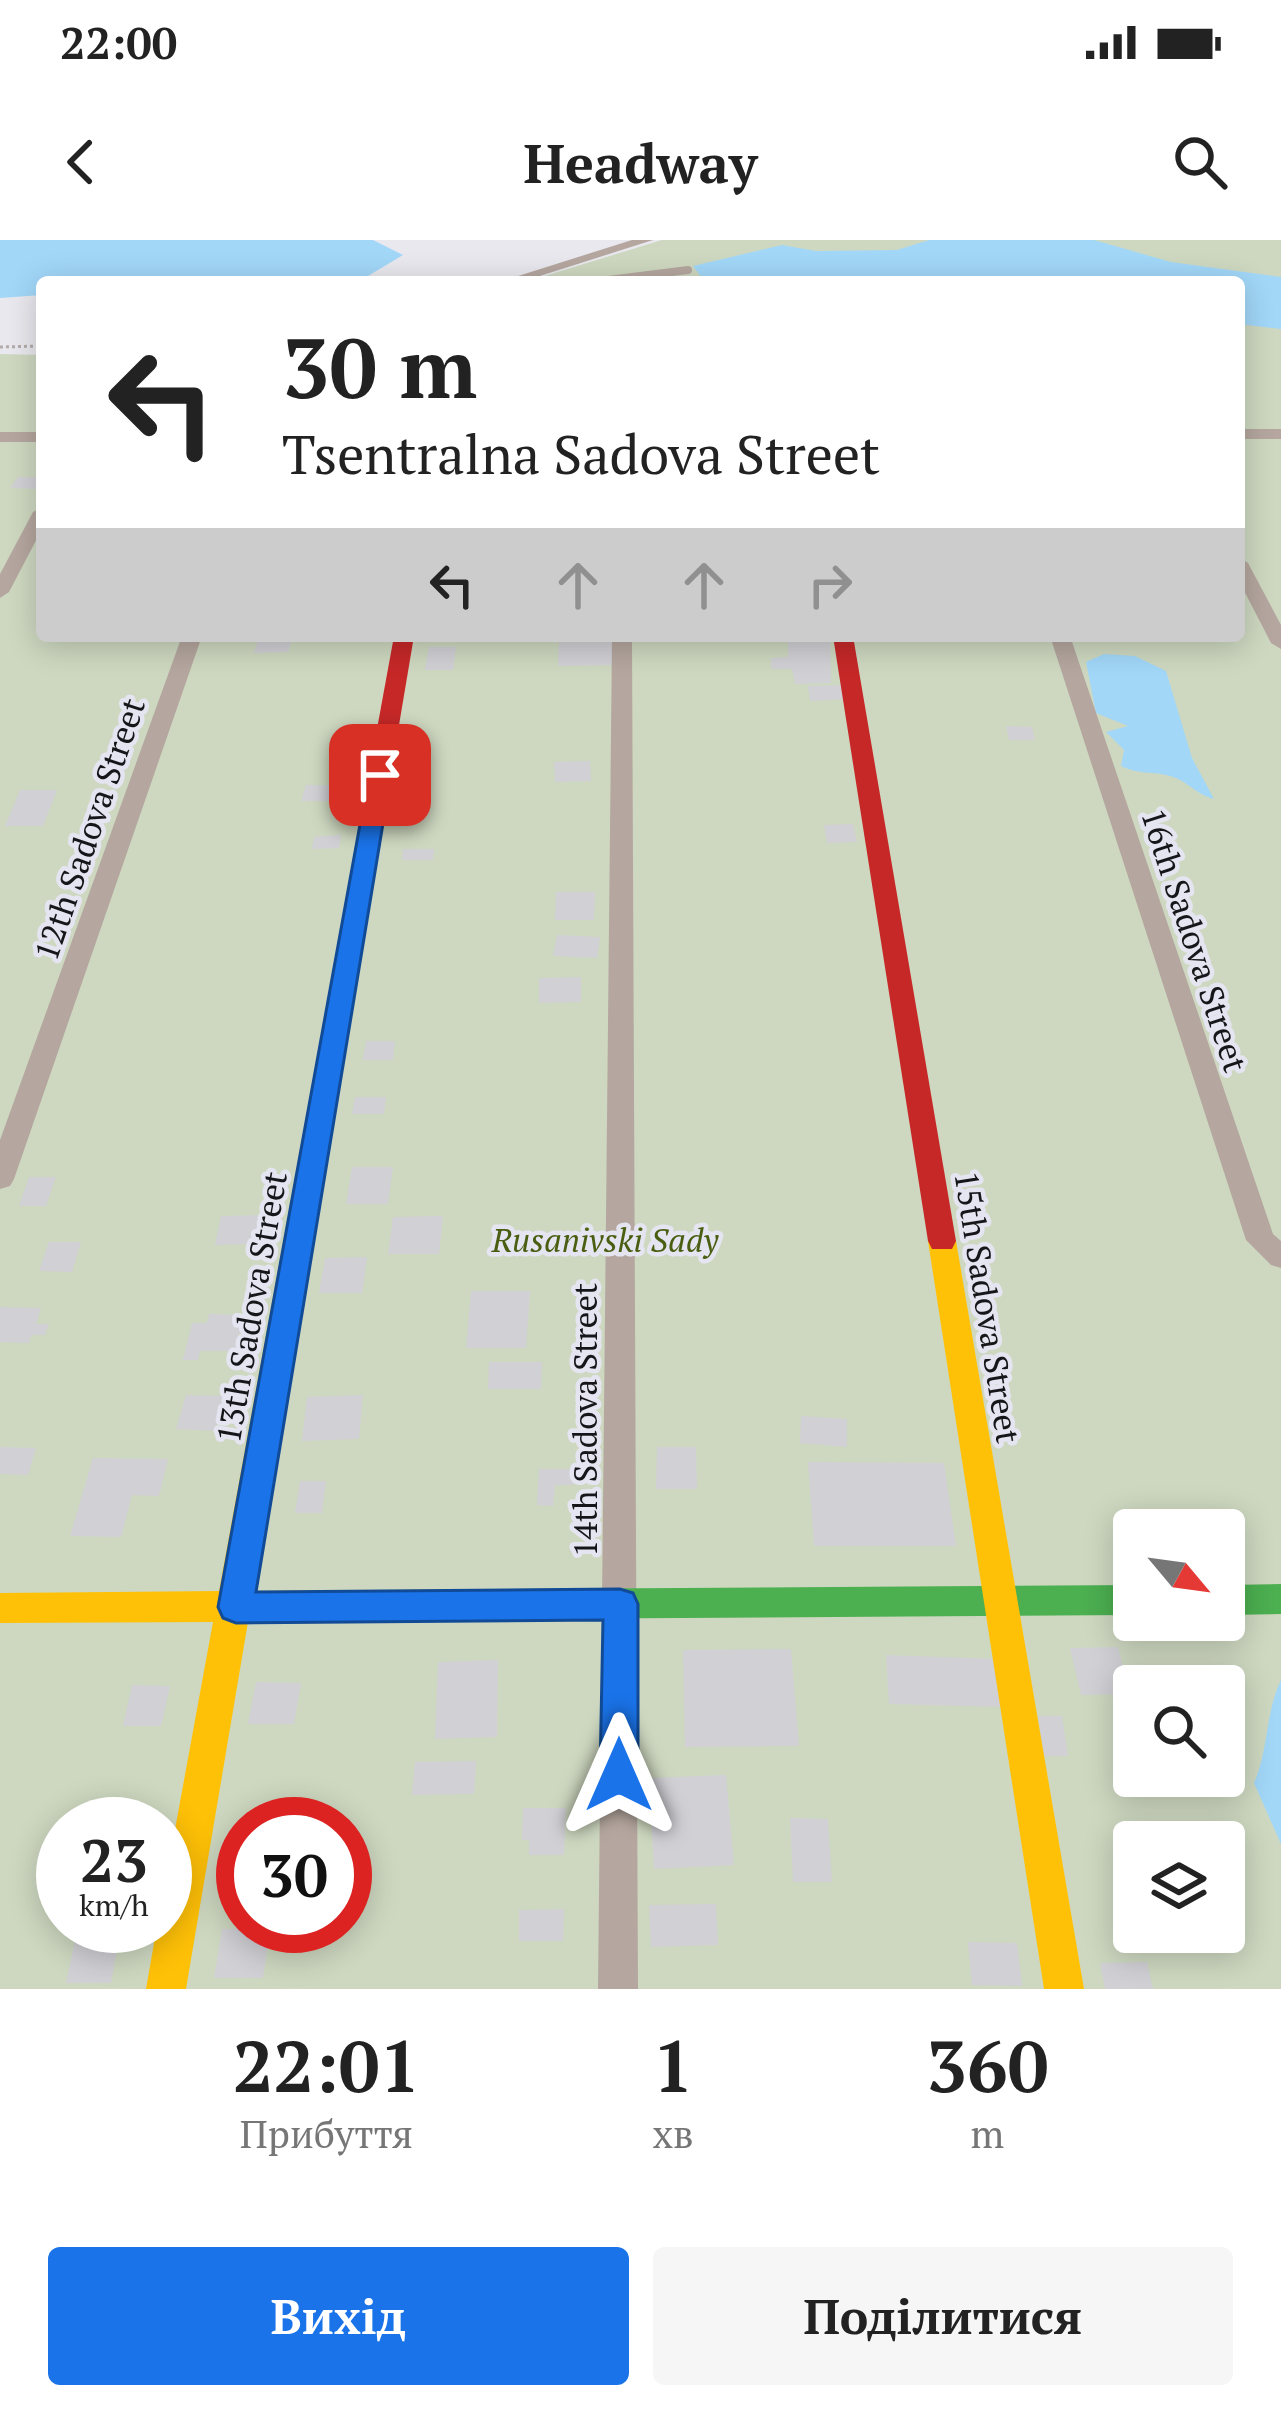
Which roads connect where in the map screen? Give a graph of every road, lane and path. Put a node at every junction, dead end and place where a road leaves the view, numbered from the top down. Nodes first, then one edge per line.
1 (646, 240) edge
2 (688, 270) dead end
3 (526, 276) edge
4 (640, 276) edge
5 (36, 346) edge
6 (0, 347) edge
7 (1245, 434) edge
8 (1281, 434) edge
9 (0, 437) edge
10 (36, 437) edge
11 (36, 523) edge
12 (1245, 574) edge
13 (0, 592) edge
14 (190, 642) edge
15 (403, 642) edge
16 (622, 642) edge
17 (844, 642) edge
18 (1062, 642) edge
19 (1281, 643) edge
20 (0, 1179) edge
21 (1281, 1257) edge
22 (1281, 1599) edge
23 (1113, 1600) edge
24 (1245, 1600) edge
25 (1000, 1601) junction
26 (620, 1604) junction
27 (236, 1607) junction
28 (0, 1608) edge
29 (166, 1989) edge
30 (618, 1989) edge
31 (1064, 1989) edge

1 - 3 street
2 - 4 lane
5 - 6 path
7 - 8 street
9 - 10 street
11 - 13 street
12 - 19 street
14 - 20 street, 12th Sadova Street
15 - 27 street, 13th Sadova Street
16 - 26 street, 14th Sadova Street
17 - 25 street, 15th Sadova Street
18 - 21 street, 16th Sadova Street
22 - 24 street
23 - 25 street
25 - 26 street
25 - 31 street, 15th Sadova Street
26 - 27 street
26 - 30 street, 14th Sadova Street
27 - 28 street
27 - 29 street, 13th Sadova Street

